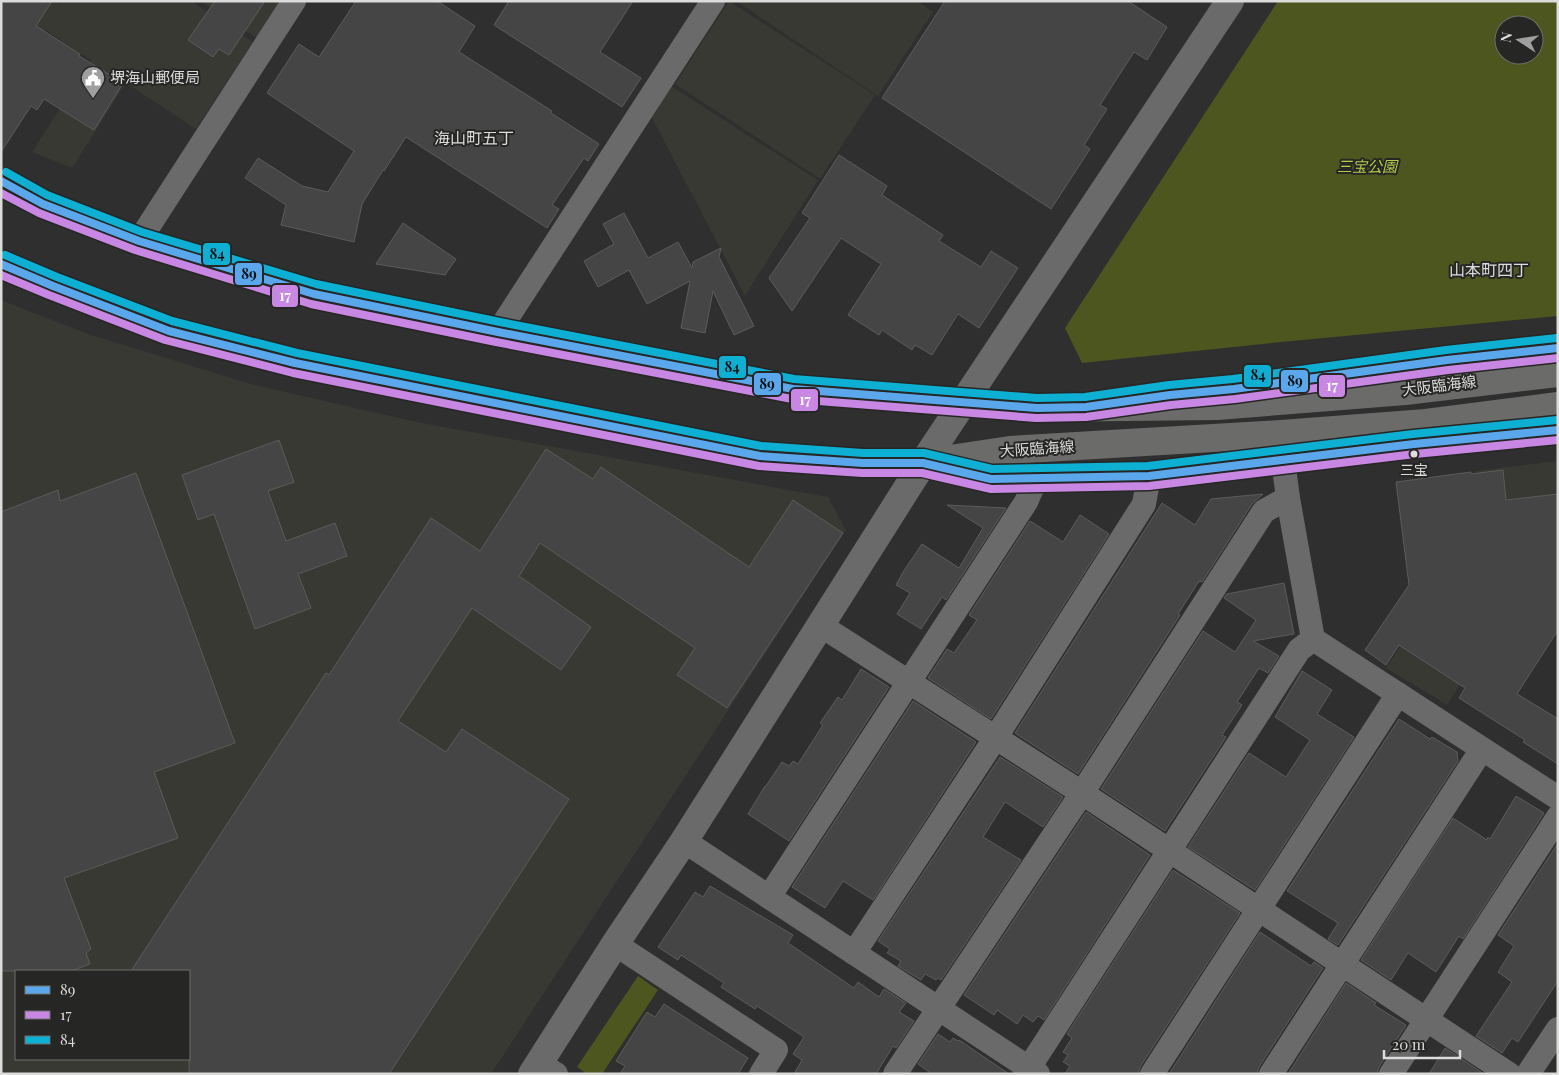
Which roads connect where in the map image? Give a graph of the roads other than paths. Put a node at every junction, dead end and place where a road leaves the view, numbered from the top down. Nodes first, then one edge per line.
1 (294, 1) edge
2 (713, 1) edge
3 (1220, 5) edge
4 (1, 181) edge
5 (139, 241) junction
6 (1, 264) edge
7 (498, 332) junction
8 (1558, 348) edge
9 (1558, 372) edge
10 (963, 403) junction
11 (1558, 406) edge
12 (1086, 407) junction
13 (1558, 430) edge
14 (1283, 460) junction
15 (923, 463) junction
16 (1149, 476) junction
17 (1036, 480) junction
18 (1288, 498) junction
19 (820, 625) junction
20 (1313, 639) junction
21 (909, 682) junction
22 (1398, 694) junction
23 (996, 737) junction
24 (1482, 748) junction
25 (1082, 793) junction
26 (1558, 798) edge
27 (1558, 817) edge
28 (684, 841) junction
29 (1170, 851) junction
30 (769, 897) junction
31 (1258, 910) junction
32 (615, 944) junction
33 (854, 953) junction
34 (1342, 964) junction
35 (940, 1008) junction
36 (1426, 1020) junction
37 (1558, 1029) edge
38 (542, 1070) edge
39 (1030, 1072) edge
40 (761, 1074) edge
41 (896, 1074) edge
42 (1152, 1074) edge
43 (1271, 1074) edge
44 (1391, 1074) edge
45 (1509, 1074) edge
46 (1528, 1074) edge

1 - 5 street
2 - 7 street
3 - 10 street
4 - 5 main road, 大阪臨海線
5 - 7 main road, 大阪臨海線
6 - 15 main road, 大阪臨海線
7 - 10 main road, 大阪臨海線
8 - 12 main road
9 - 12 main road, 大阪臨海線
10 - 12 main road, 大阪臨海線
10 - 15 street
11 - 15 main road, 大阪臨海線
13 - 14 main road
14 - 16 main road
14 - 18 street
15 - 17 main road
15 - 19 street
16 - 17 main road
16 - 23 street
17 - 21 street
18 - 20 street
18 - 25 street
19 - 21 street
19 - 28 street
20 - 22 street
20 - 29 street
21 - 23 street
21 - 30 street
22 - 24 street
22 - 31 street
23 - 25 street
23 - 33 street
24 - 26 street
24 - 34 street
25 - 29 street
25 - 35 street
27 - 36 street
28 - 30 street
28 - 32 street
29 - 31 street
29 - 39 street
30 - 33 street
31 - 34 street
31 - 42 street
32 - 38 street
32 - 40 street
33 - 35 street
34 - 36 street
34 - 43 street
35 - 39 street
35 - 41 street
36 - 44 street
36 - 45 street
37 - 46 street

